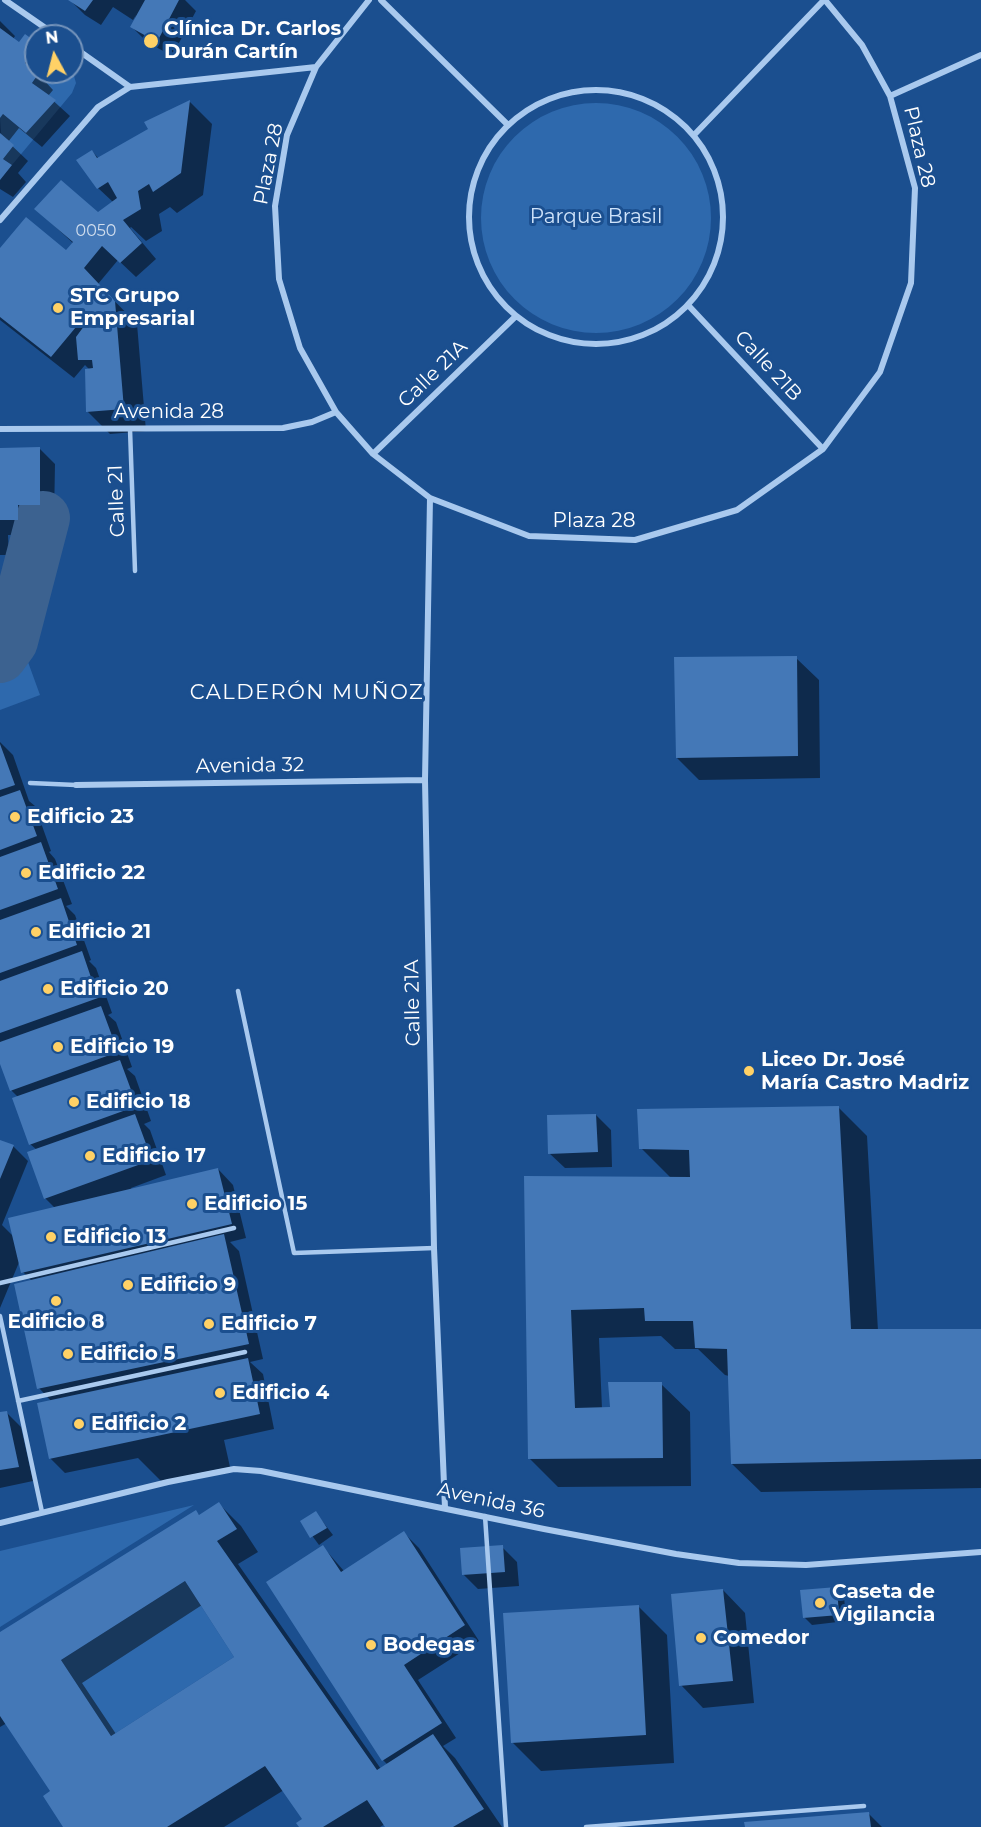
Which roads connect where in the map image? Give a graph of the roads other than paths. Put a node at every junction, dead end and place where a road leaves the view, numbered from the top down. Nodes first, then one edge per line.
1 (5, 0) edge
2 (369, 0) edge
3 (381, 0) edge
4 (824, 0) edge
5 (40, 24) edge
6 (84, 54) edge
7 (981, 55) edge
8 (316, 67) junction
9 (130, 87) junction
10 (890, 96) junction
11 (507, 124) junction
12 (694, 135) junction
13 (0, 220) edge
14 (688, 305) junction
15 (515, 316) junction
16 (336, 412) junction
17 (0, 429) edge
18 (130, 429) junction
19 (823, 449) junction
20 (374, 454) junction
21 (430, 498) junction
22 (135, 571) dead end
23 (425, 780) junction
24 (30, 783) dead end
25 (76, 785) joint
26 (238, 991) dead end
27 (234, 1228) dead end
28 (434, 1248) junction
29 (0, 1283) edge
30 (0, 1316) edge
31 (245, 1353) dead end
32 (18, 1401) junction
33 (446, 1508) junction
34 (42, 1512) junction
35 (485, 1516) junction
36 (0, 1523) edge
37 (981, 1552) edge
38 (864, 1806) dead end
39 (697, 1818) junction
40 (506, 1827) edge
41 (586, 1827) edge
42 (698, 1827) edge

1 - 5 street
2 - 8 street, Plaza 28
3 - 11 street
4 - 10 street, Plaza 28
4 - 12 street
6 - 9 street
7 - 10 street
8 - 9 street
8 - 16 street, Plaza 28
9 - 13 street
10 - 19 street, Plaza 28
11 - 12 street
11 - 15 street
12 - 14 street
14 - 15 street
14 - 19 street, Calle 21B
15 - 20 street, Calle 21A
16 - 18 street, Avenida 28
16 - 20 street, Plaza 28
17 - 18 street, Avenida 28
18 - 22 lane, Calle 21
19 - 21 street, Plaza 28
20 - 21 street, Plaza 28
21 - 23 street, Calle 21A
23 - 25 street, Avenida 32
23 - 28 street, Calle 21A
24 - 25 lane
26 - 28 lane
27 - 29 lane
28 - 33 street, Calle 21A
30 - 32 lane
31 - 32 lane
32 - 34 lane
33 - 34 street, Avenida 36
33 - 35 street, Avenida 36
34 - 36 street, Avenida 36
35 - 37 street, Avenida 36
35 - 40 lane
38 - 39 lane
39 - 41 lane
39 - 42 lane

